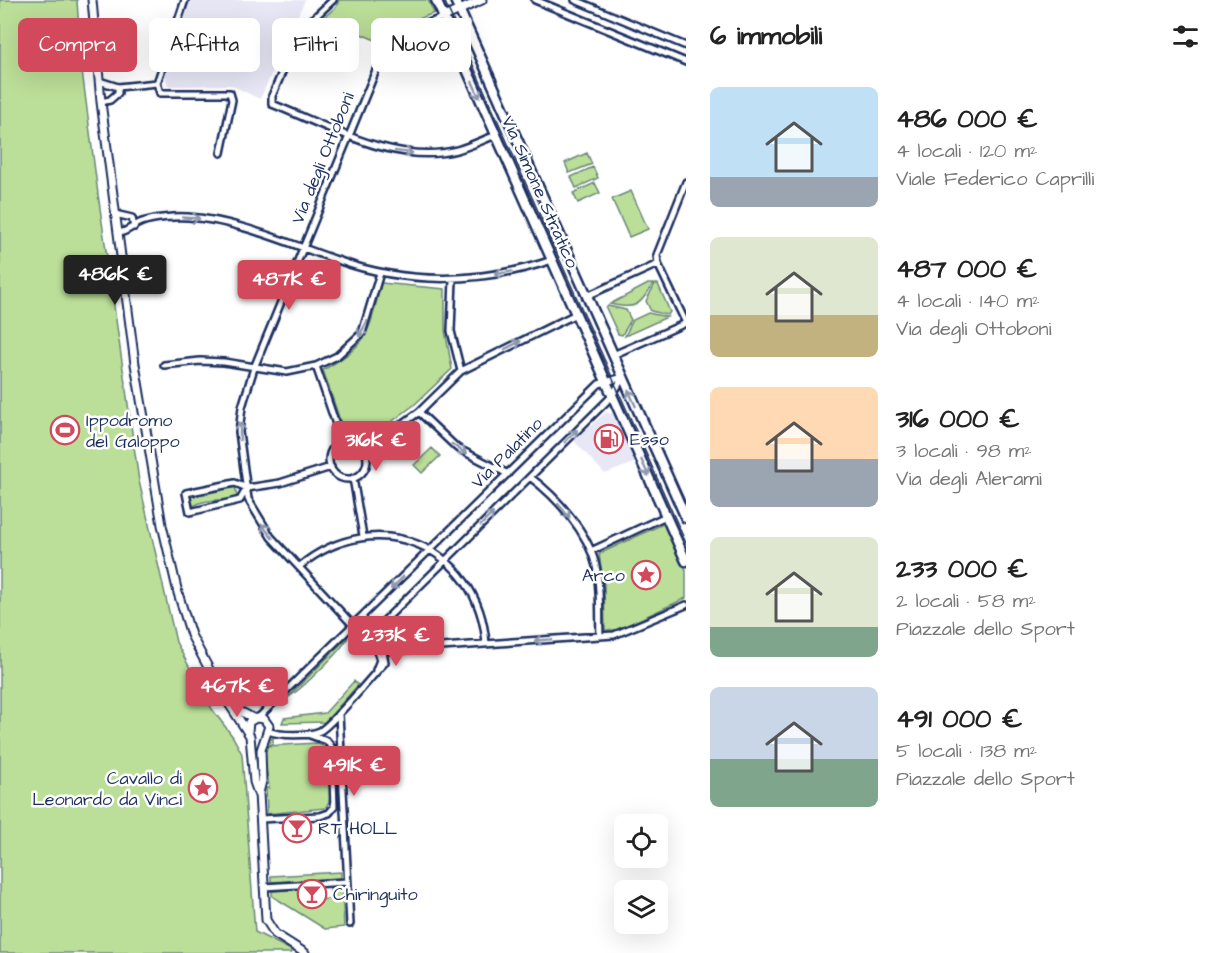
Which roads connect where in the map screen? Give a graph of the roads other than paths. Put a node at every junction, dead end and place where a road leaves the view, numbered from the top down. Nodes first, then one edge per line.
1 (92, 0) edge
2 (185, 0) edge
3 (333, 0) edge
4 (436, 0) edge
5 (455, 0) edge
6 (482, 0) edge
7 (535, 0) edge
8 (575, 0) edge
9 (460, 10) junction
10 (444, 17) junction
11 (622, 20) junction
12 (616, 34) junction
13 (686, 46) edge
14 (686, 62) edge
15 (99, 81) junction
16 (157, 83) junction
17 (118, 87) junction
18 (101, 102) junction
19 (349, 134) junction
20 (496, 135) junction
21 (221, 153) dead end
22 (686, 182) edge
23 (116, 214) junction
24 (134, 227) junction
25 (118, 233) junction
26 (303, 246) junction
27 (552, 260) junction
28 (658, 264) junction
29 (380, 273) junction
30 (453, 279) junction
31 (587, 296) junction
32 (576, 314) junction
33 (686, 323) edge
34 (614, 355) junction
35 (164, 365) dead end
36 (316, 366) junction
37 (254, 368) junction
38 (461, 371) junction
39 (623, 377) junction
40 (605, 380) junction
41 (612, 396) junction
42 (418, 412) junction
43 (342, 442) junction
44 (365, 451) junction
45 (331, 467) junction
46 (508, 474) junction
47 (530, 477) junction
48 (353, 478) junction
49 (247, 488) junction
50 (666, 516) junction
51 (686, 518) edge
52 (363, 536) junction
53 (432, 549) junction
54 (591, 551) junction
55 (446, 560) junction
56 (686, 561) edge
57 (300, 566) junction
58 (686, 605) edge
59 (363, 617) junction
60 (354, 627) junction
61 (361, 633) junction
62 (600, 636) junction
63 (486, 644) junction
64 (377, 651) junction
65 (385, 651) junction
66 (376, 670) junction
67 (226, 700) junction
68 (340, 710) junction
69 (256, 718) junction
70 (249, 733) junction
71 (302, 733) junction
72 (266, 735) junction
73 (259, 796) junction
74 (260, 819) junction
75 (347, 882) junction
76 (264, 887) junction
77 (350, 924) dead end
78 (296, 950) edge
79 (305, 953) edge

1 - 15 street
2 - 16 street
3 - 19 street
4 - 10 main road, Via Simone Stratico
5 - 9 main road, Via Simone Stratico
6 - 9 street
7 - 12 street
8 - 11 street
9 - 10 street
9 - 31 main road, Via Simone Stratico
10 - 19 street, Via degli Ottoboni
10 -> 20 main road, Via Simone Stratico
11 - 12 street
11 - 13 street
12 - 14 street
15 - 17 street
15 - 18 street
16 - 17 street
16 - 21 street
17 - 18 street
18 - 23 street
19 -> 20 street
19 - 26 street, Via degli Ottoboni
20 - 27 main road, Via Simone Stratico
22 - 28 street
23 - 24 street
23 - 25 street
24 - 25 street
24 -> 26 street
25 - 67 street
26 - 29 street
26 - 37 street, Via degli Ottoboni
27 -> 30 street
27 - 32 main road, Via Simone Stratico
28 - 31 street
28 - 33 street
29 - 30 street
29 -> 36 street
30 - 38 street
31 - 34 main road, Via Simone Stratico
38 -> 32 street
32 - 40 main road, Via Simone Stratico
33 - 34 street
34 - 39 main road, Via Simone Stratico
35 - 37 street
36 - 37 street
36 - 43 street
49 -> 37 street, Via degli Ottoboni
38 - 42 street
39 - 40 street
39 - 41 street, Via Palatino
51 -> 39 main road, Via Simone Stratico
40 - 41 main road, Via Simone Stratico
40 - 46 street, Via Palatino
47 -> 41 street, Via Palatino
41 -> 50 main road, Via Simone Stratico
42 - 44 street
42 -> 46 street
43 - 44 street
43 - 45 street
44 - 48 street
45 - 48 street
45 - 49 street
46 - 53 street, Via Palatino
47 -> 54 street
55 -> 47 street, Via Palatino
48 - 52 street
49 - 49 street
57 -> 49 street, Via degli Ottoboni
50 - 54 street
50 - 56 main road, Via Simone Stratico
52 - 53 street
52 - 57 street
53 - 55 street
53 -> 59 street, Via Palatino
54 - 62 street
55 - 63 street
55 - 65 street, Via Palatino
57 - 60 street, Via degli Ottoboni
58 - 62 street
59 - 60 street, Via Palatino
59 - 61 street
60 - 61 street, Via degli Ottoboni
60 - 69 street, Via Palatino
61 - 64 street, Via degli Ottoboni
62 -> 63 street
63 - 65 street
64 - 65 street
64 - 66 street
65 - 66 street
66 - 68 street
67 - 69 street
67 - 70 street
68 - 71 street
68 - 75 street
69 - 70 street
69 - 72 street
70 - 72 street
70 - 73 street
71 - 72 street
71 - 74 street
72 - 73 street
73 - 74 street
74 - 76 street
75 - 76 street
75 - 77 street
76 - 78 street
78 - 79 street

